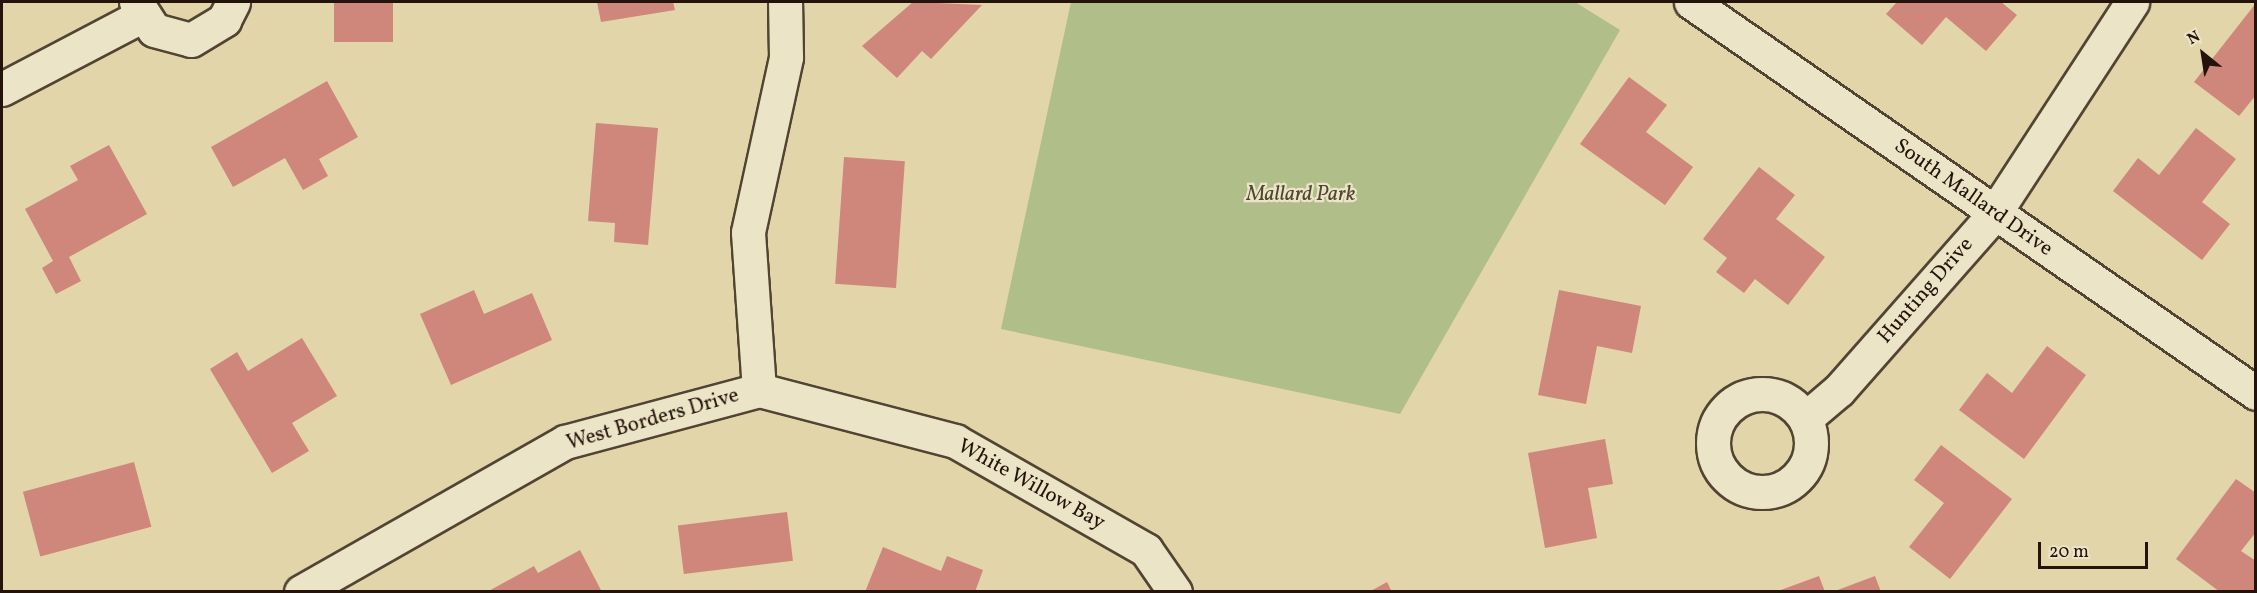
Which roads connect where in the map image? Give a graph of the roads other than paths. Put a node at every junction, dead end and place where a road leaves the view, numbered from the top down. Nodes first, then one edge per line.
1 (233, 2) edge
2 (786, 2) edge
3 (1691, 2) edge
4 (2132, 2) edge
5 (138, 9) edge
6 (2, 88) edge
7 (1994, 214) junction
8 (759, 390) junction
9 (2256, 393) edge
10 (1806, 418) dead end
11 (301, 591) edge
12 (1175, 591) edge

1 - 5 street
2 - 8 street, West Borders Drive
3 - 7 street, South Mallard Drive
4 - 7 street, Hunting Drive
5 - 6 street
7 - 9 street, South Mallard Drive
7 - 10 street, Hunting Drive
8 - 11 street, West Borders Drive
8 - 12 street, White Willow Bay

